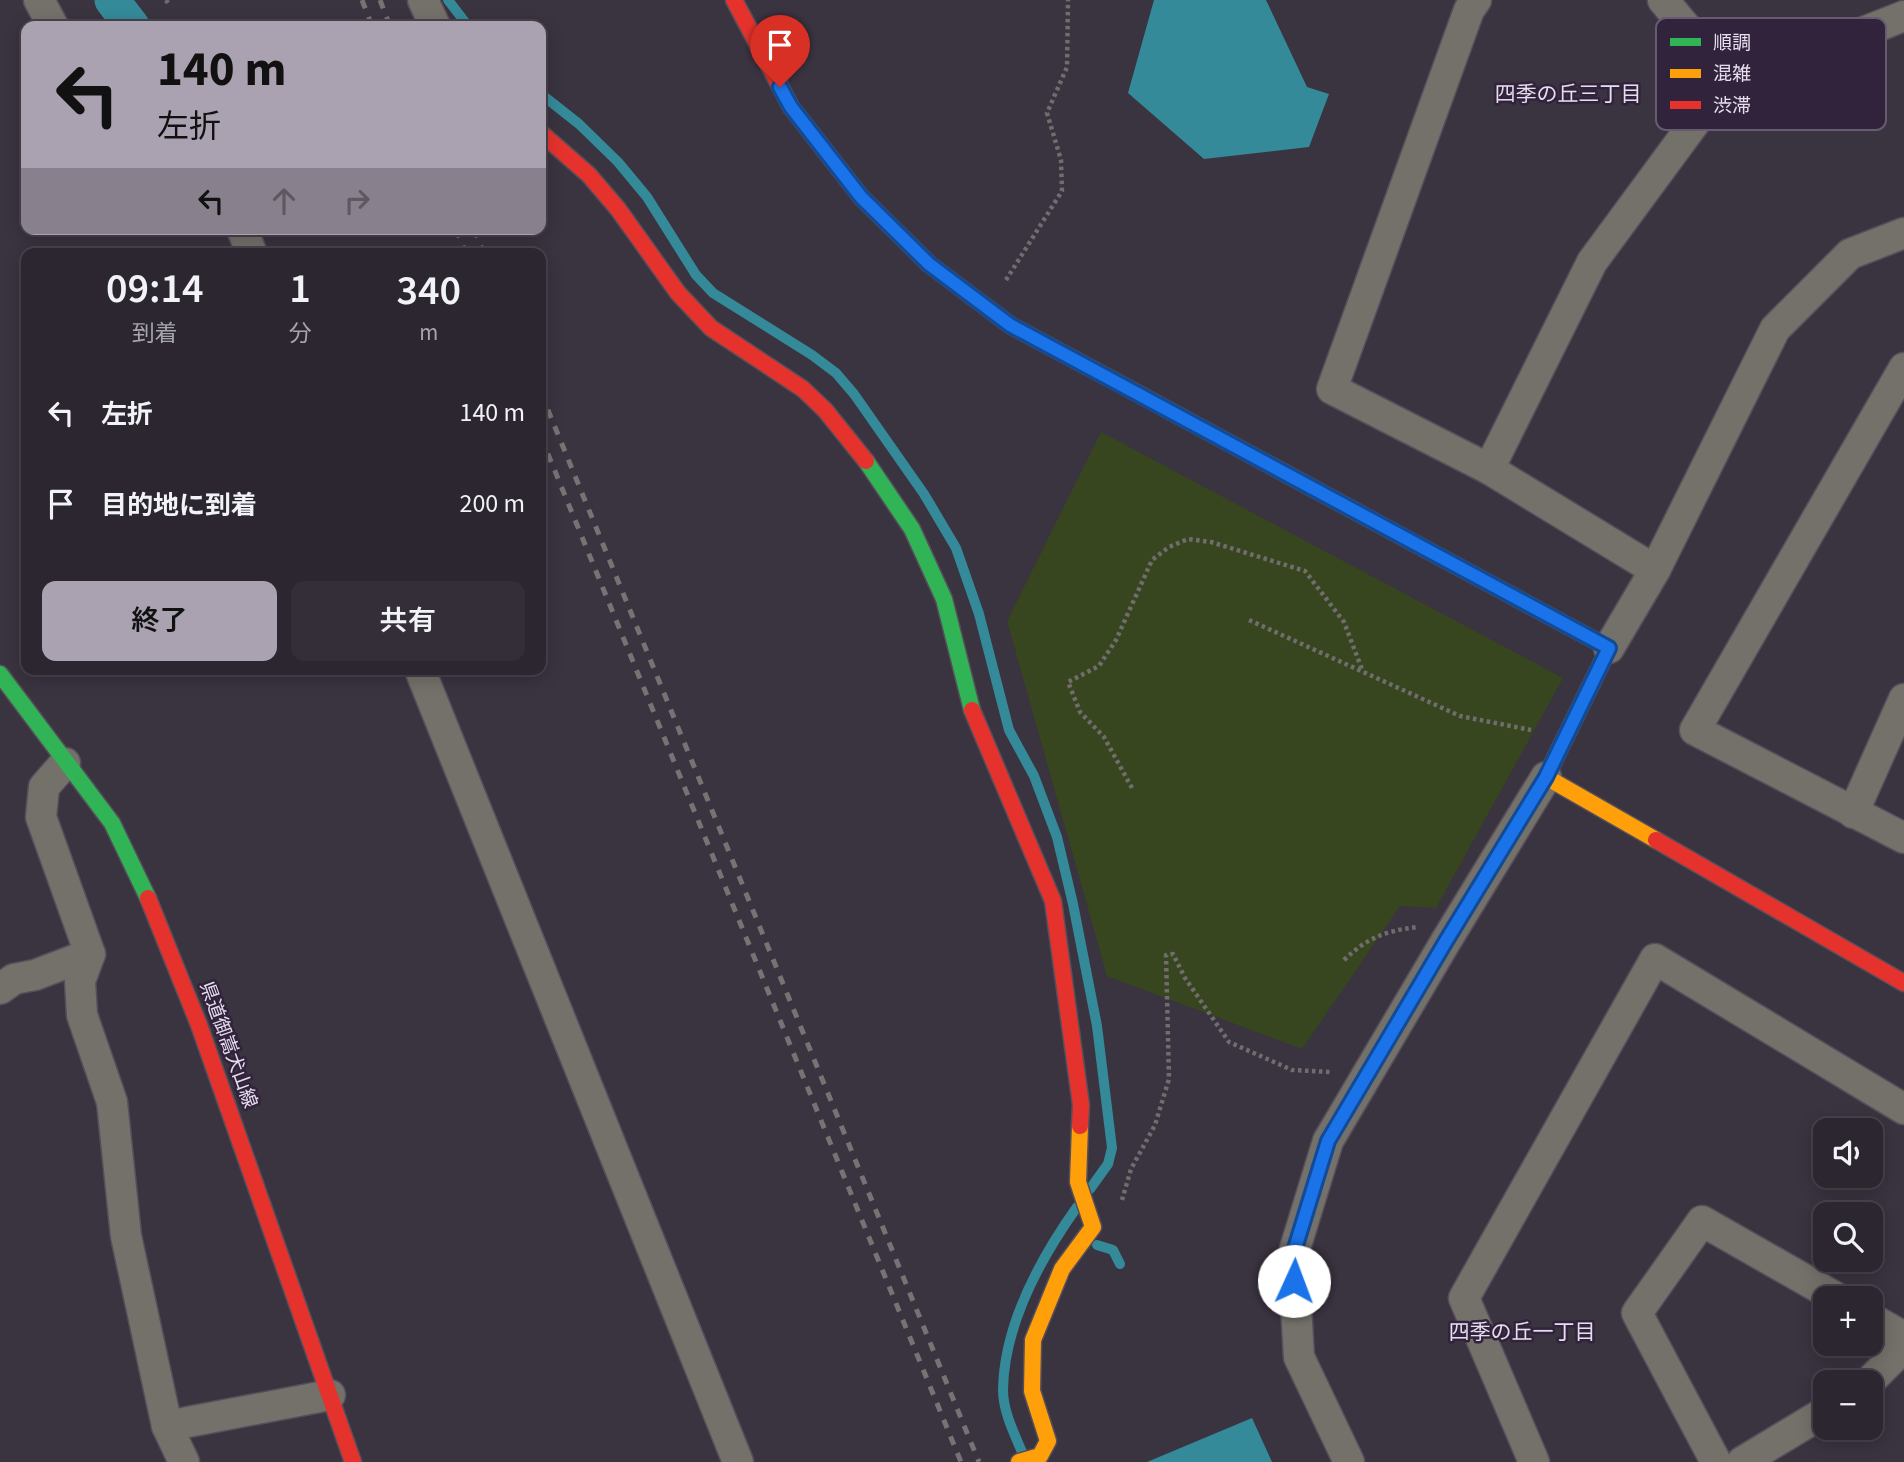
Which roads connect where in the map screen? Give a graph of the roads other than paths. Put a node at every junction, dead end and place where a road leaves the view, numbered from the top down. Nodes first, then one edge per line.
1 (39, 0) edge
2 (423, 0) edge
3 (734, 0) edge
4 (1476, 0) edge
5 (1663, 0) edge
6 (1904, 16) edge
7 (1678, 18) edge
8 (50, 21) edge
9 (433, 21) edge
10 (1886, 23) edge
11 (1689, 130) edge
12 (546, 137) edge
13 (1904, 233) edge
14 (1904, 368) edge
15 (1489, 469) junction
16 (1655, 570) junction
17 (1609, 648) junction
18 (0, 674) edge
19 (422, 675) edge
20 (1904, 699) edge
21 (65, 763) junction
22 (1546, 777) junction
23 (1853, 813) junction
24 (1904, 838) edge
25 (90, 954) junction
26 (1904, 983) edge
27 (0, 989) edge
28 (1902, 1102) edge
29 (1816, 1286) edge
30 (1883, 1325) edge
31 (1904, 1337) edge
32 (1904, 1346) edge
33 (1881, 1370) edge
34 (330, 1395) junction
35 (1813, 1419) edge
36 (167, 1426) junction
37 (184, 1462) edge
38 (353, 1462) edge
39 (738, 1462) edge
40 (1019, 1462) edge
41 (1349, 1462) edge
42 (1534, 1462) edge
43 (1716, 1462) edge
44 (1742, 1462) edge

1 - 8 street
2 - 9 street
3 - 17 street
4 - 15 street
5 - 7 street
6 - 10 street
11 - 15 street
12 - 40 street
13 - 16 street
14 - 23 street
15 - 16 street
16 - 17 street
17 - 22 street
18 - 21 street, 県道御嵩犬山線
19 - 39 street
20 - 23 street
21 - 25 street
21 - 34 street, 県道御嵩犬山線
22 - 26 street
22 - 41 street
23 - 24 street
25 - 27 street
25 - 36 street
28 - 42 street
29 - 43 street
30 - 31 street
32 - 33 street
34 - 36 street
34 - 38 street, 県道御嵩犬山線
35 - 44 street
36 - 37 street

